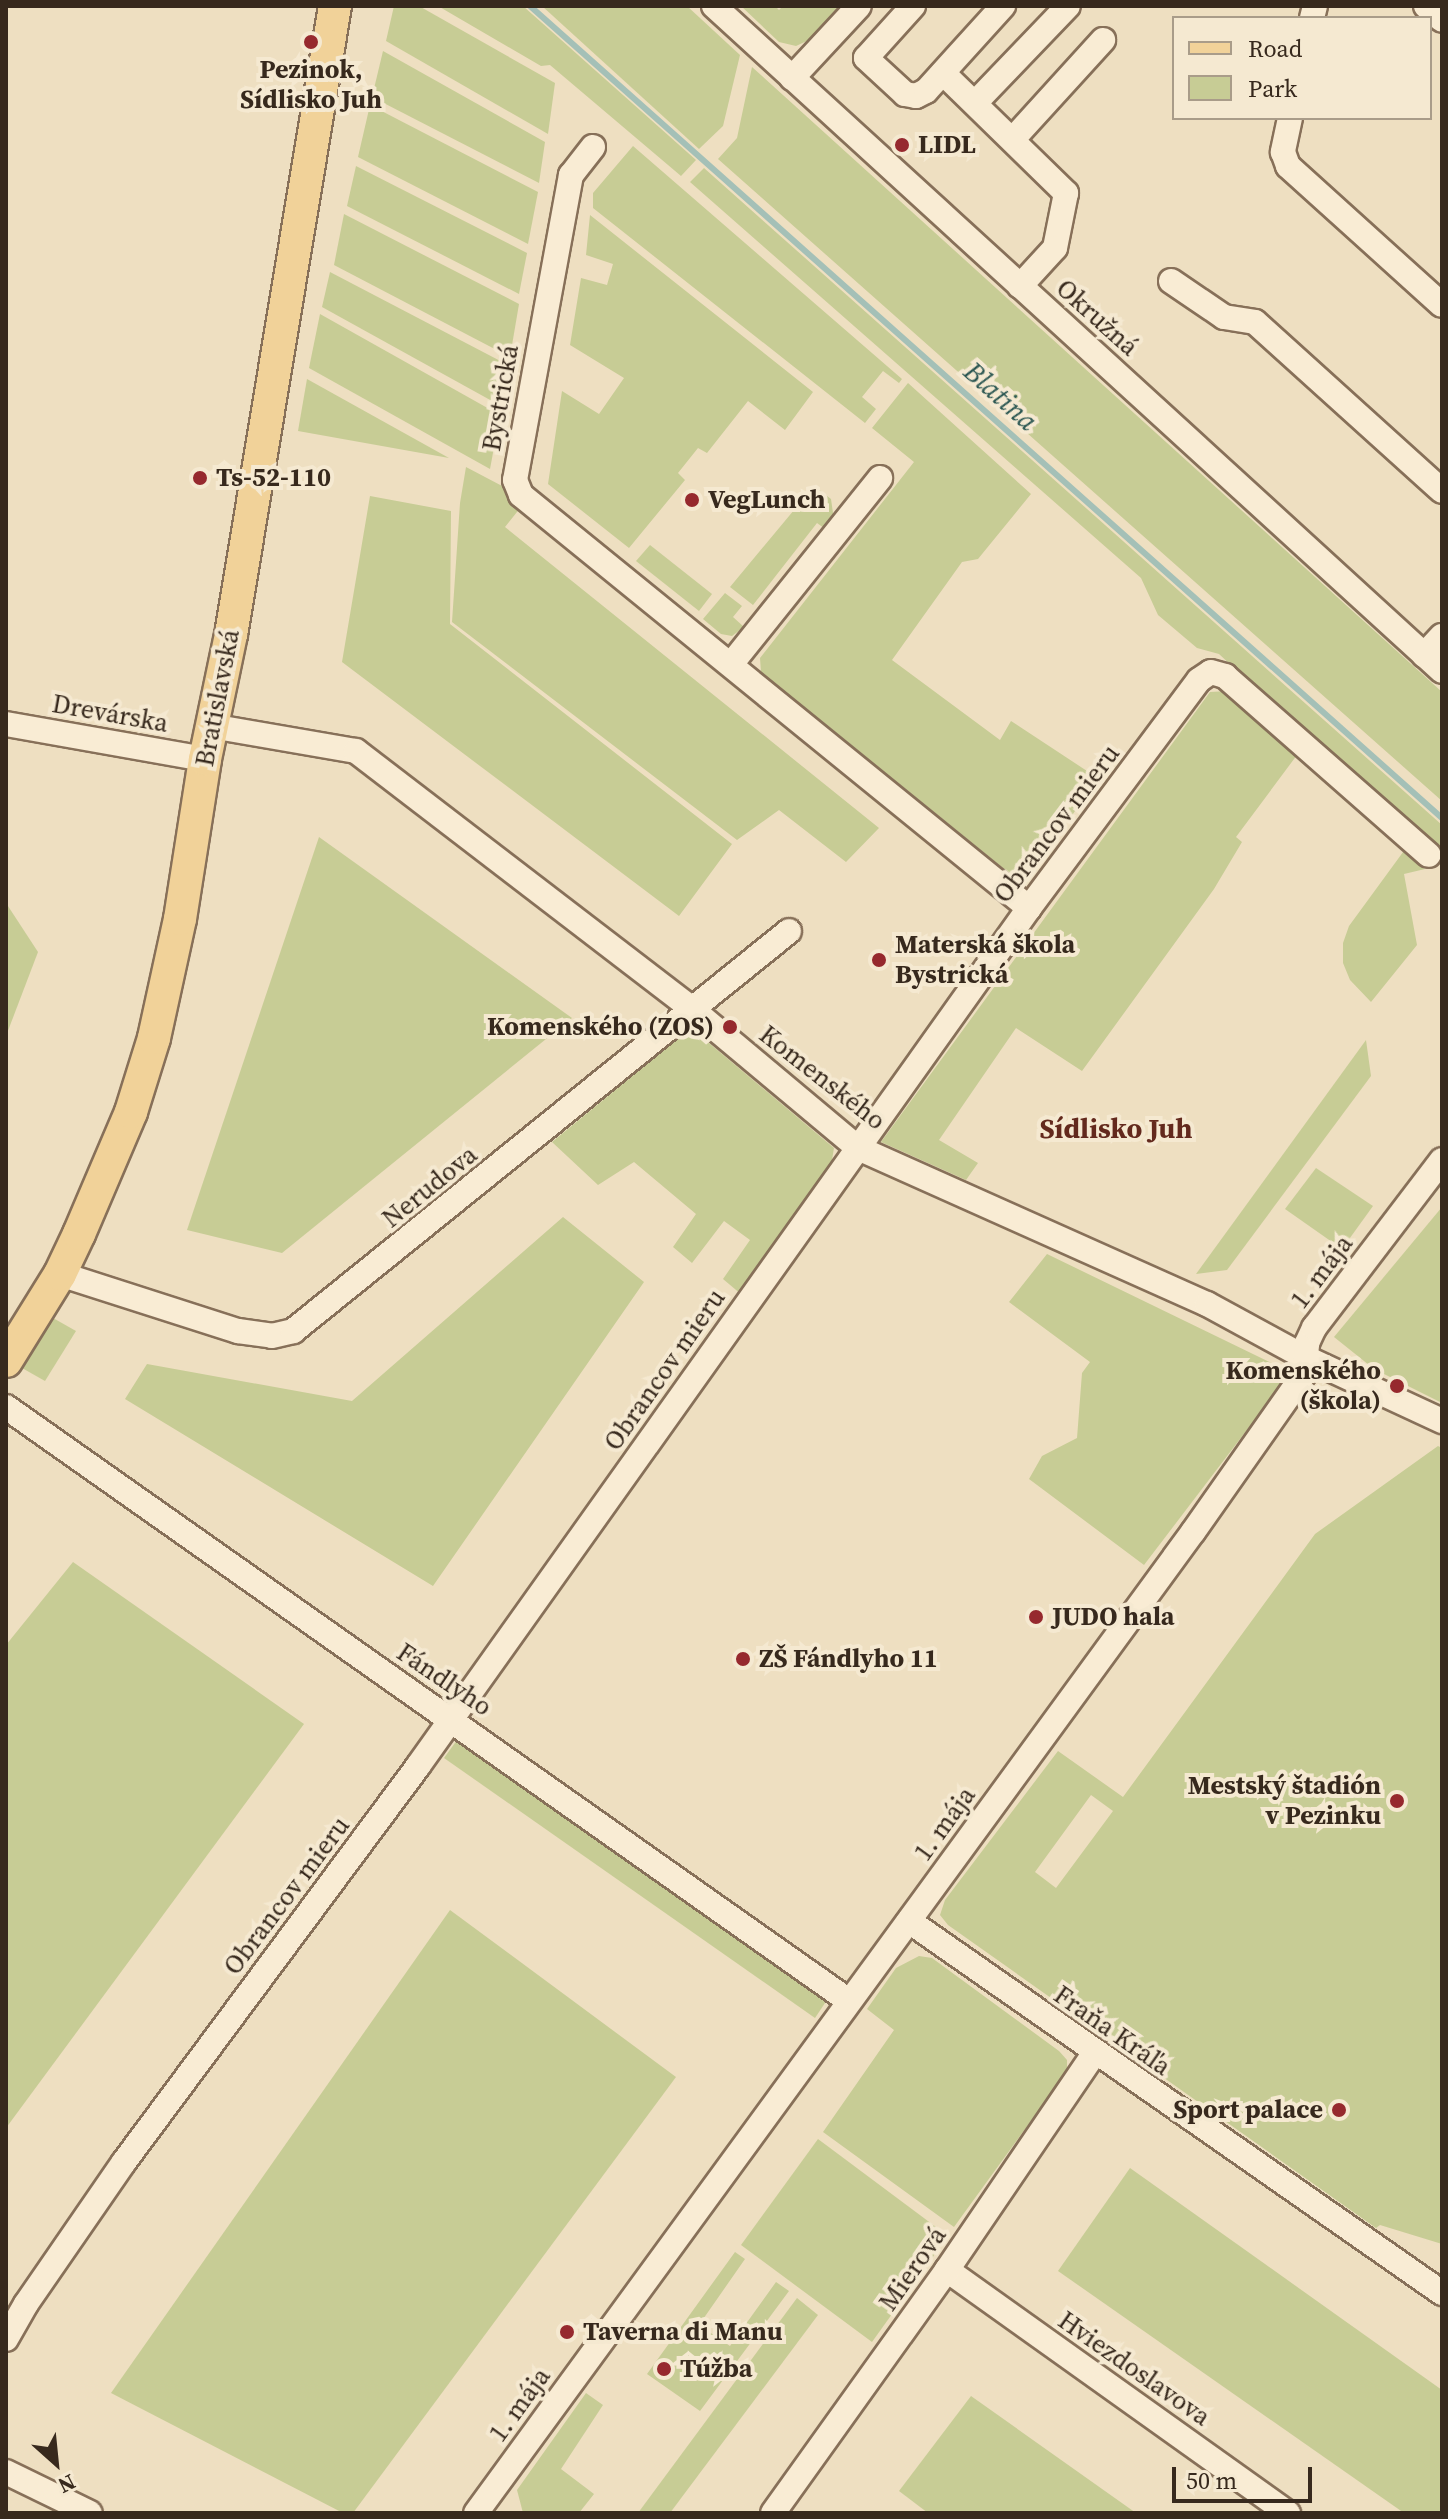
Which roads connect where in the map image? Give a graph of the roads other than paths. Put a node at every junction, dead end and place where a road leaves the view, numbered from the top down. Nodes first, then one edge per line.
1 (335, 6) edge
2 (714, 6) edge
3 (859, 6) edge
4 (1003, 6) edge
5 (1068, 6) edge
6 (1426, 6) edge
7 (901, 10) edge
8 (1442, 20) edge
9 (1103, 40) dead end
10 (943, 73) junction
11 (792, 78) junction
12 (975, 103) junction
13 (1290, 120) edge
14 (1013, 139) junction
15 (593, 147) dead end
16 (1171, 281) dead end
17 (1020, 286) junction
18 (1442, 305) edge
19 (880, 478) dead end
20 (1442, 491) edge
21 (1442, 636) edge
22 (732, 663) junction
23 (1433, 663) edge
24 (6, 724) edge
25 (211, 726) junction
26 (205, 759) junction
27 (1429, 855) dead end
28 (1029, 908) junction
29 (789, 931) dead end
30 (693, 1010) junction
31 (858, 1148) junction
32 (1442, 1160) edge
33 (60, 1274) junction
34 (1306, 1358) junction
35 (6, 1361) edge
36 (6, 1407) edge
37 (1442, 1421) edge
38 (451, 1718) junction
39 (909, 1921) junction
40 (849, 2001) junction
41 (1094, 2054) junction
42 (947, 2270) junction
43 (1442, 2293) edge
44 (6, 2339) edge
45 (6, 2472) edge
46 (778, 2511) edge
47 (90, 2513) edge
48 (476, 2513) edge
49 (1288, 2513) edge

1 - 25 main road, Bratislavská
2 - 11 street, Okružná
3 - 11 street
4 - 10 street
5 - 12 street
6 - 8 street
7 - 10 street
9 - 14 street
10 - 12 street
11 - 17 street, Okružná
12 - 14 street
13 - 18 street
14 - 17 street
15 - 22 street, Bystrická
16 - 20 street
17 - 23 street, Okružná
19 - 22 street
21 - 23 street
22 - 28 street, Bystrická
24 - 26 street, Drevárska
25 - 26 main road, Bratislavská
25 - 30 street, Komenského
26 - 33 main road, Bratislavská
27 - 28 street, Obrancov mieru
28 - 31 street, Obrancov mieru
29 - 30 street, Nerudova
30 - 31 street, Komenského
30 - 33 street, Nerudova
31 - 34 street, Komenského
31 - 38 street, Obrancov mieru
32 - 34 street, 1. mája
33 - 35 main road, Bratislavská
34 - 37 street, Komenského
34 - 39 street, 1. mája
36 - 38 street, Fándlyho
38 - 40 street, Fándlyho
38 - 44 street, Obrancov mieru
39 - 40 street, 1. mája
39 - 41 street, Fraňa Kráľa
40 - 48 street, 1. mája
41 - 42 street, Mierová
41 - 43 street, Fraňa Kráľa
42 - 46 street, Mierová
42 - 49 street, Hviezdoslavova
45 - 47 street

